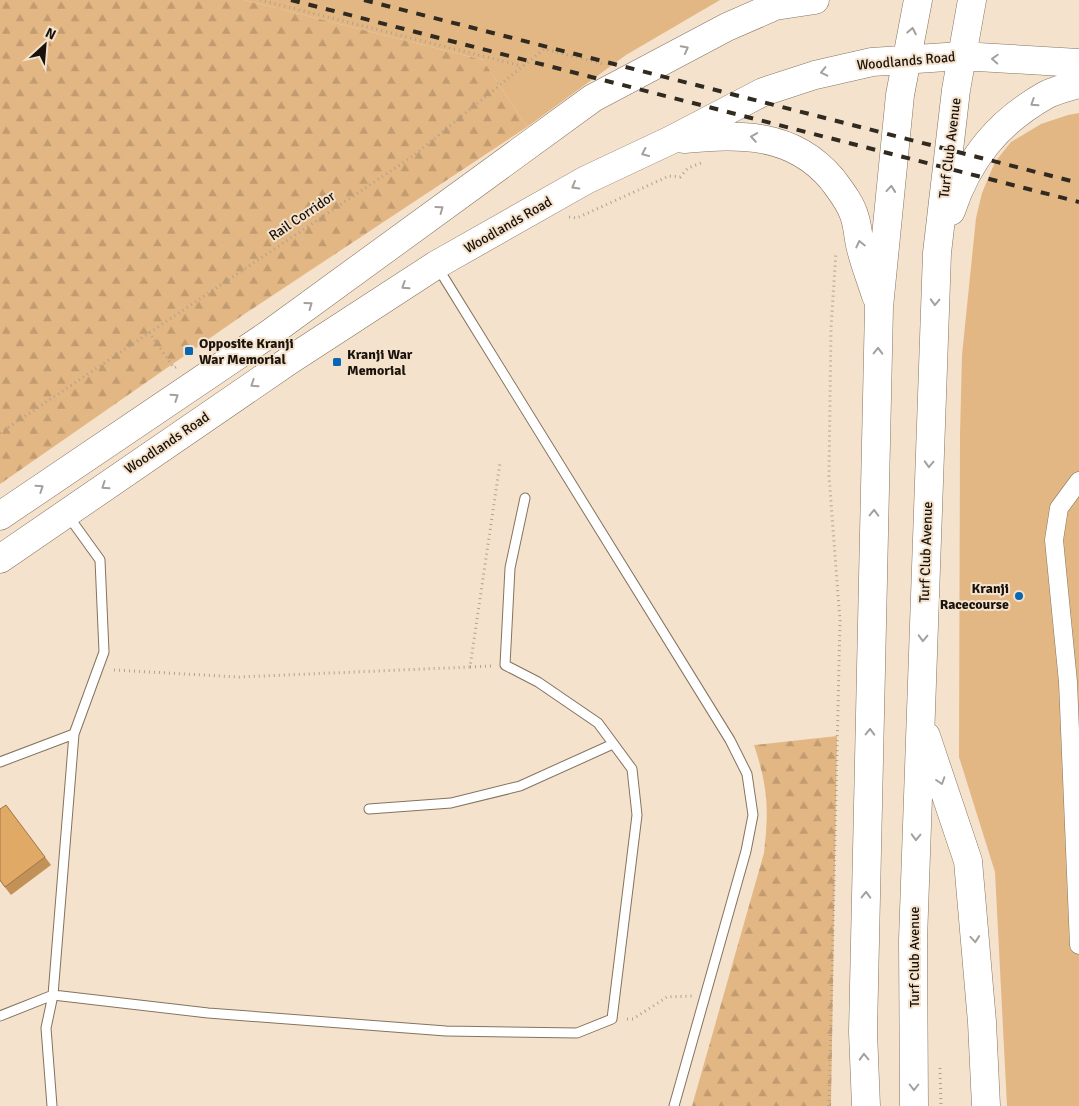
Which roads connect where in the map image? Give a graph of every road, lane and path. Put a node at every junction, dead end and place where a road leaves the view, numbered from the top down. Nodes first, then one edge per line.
1 (260, 0) edge
2 (815, 0) edge
3 (918, 0) edge
4 (972, 0) edge
5 (778, 3) edge
6 (961, 56) junction
7 (906, 61) junction
8 (1079, 63) edge
9 (523, 66) junction
10 (610, 66) dead end
11 (1079, 84) edge
12 (671, 140) junction
13 (704, 161) dead end
14 (562, 215) dead end
15 (836, 248) dead end
16 (937, 253) junction
17 (436, 265) junction
18 (879, 307) junction
19 (149, 332) junction
20 (181, 364) dead end
21 (0, 433) edge
22 (500, 463) dead end
23 (1079, 481) edge
24 (525, 498) dead end
25 (66, 512) junction
26 (0, 516) edge
27 (0, 559) edge
28 (505, 665) junction
29 (470, 667) junction
30 (98, 669) junction
31 (920, 718) junction
32 (74, 734) junction
33 (614, 744) junction
34 (0, 762) edge
35 (369, 809) dead end
36 (1079, 945) edge
37 (53, 995) junction
38 (705, 996) junction
39 (0, 1016) edge
40 (612, 1019) junction
41 (52, 1106) edge
42 (674, 1106) edge
43 (829, 1106) edge
44 (866, 1106) edge
45 (914, 1106) edge
46 (986, 1106) edge

1 - 9 path
2 - 5 main road
7 -> 3 main road
4 - 6 main road, Turf Club Avenue
26 -> 5 main road
6 - 7 main road, Woodlands Road
8 -> 6 main road, Woodlands Road
6 - 16 main road, Turf Club Avenue
7 -> 12 main road, Woodlands Road
18 -> 7 main road
9 - 10 path, Rail Corridor
9 - 19 path, Rail Corridor
11 -> 16 main road
12 -> 17 main road, Woodlands Road
18 -> 12 main road
13 - 14 path
15 - 43 path
16 -> 31 main road, Turf Club Avenue
17 -> 25 main road, Woodlands Road
17 - 38 lane
44 -> 18 main road
19 - 20 path
19 - 21 path, Rail Corridor
22 - 29 path
23 - 36 street
24 - 28 lane
25 - 27 main road, Woodlands Road
25 - 30 lane
28 - 29 path
28 - 33 lane
29 - 30 path
30 - 32 lane
31 -> 45 main road, Turf Club Avenue
31 -> 46 main road
32 - 34 lane
32 - 37 lane
33 - 35 lane
33 - 40 lane
37 - 39 lane
37 - 40 lane
37 - 41 lane
38 - 40 path
38 - 42 lane

